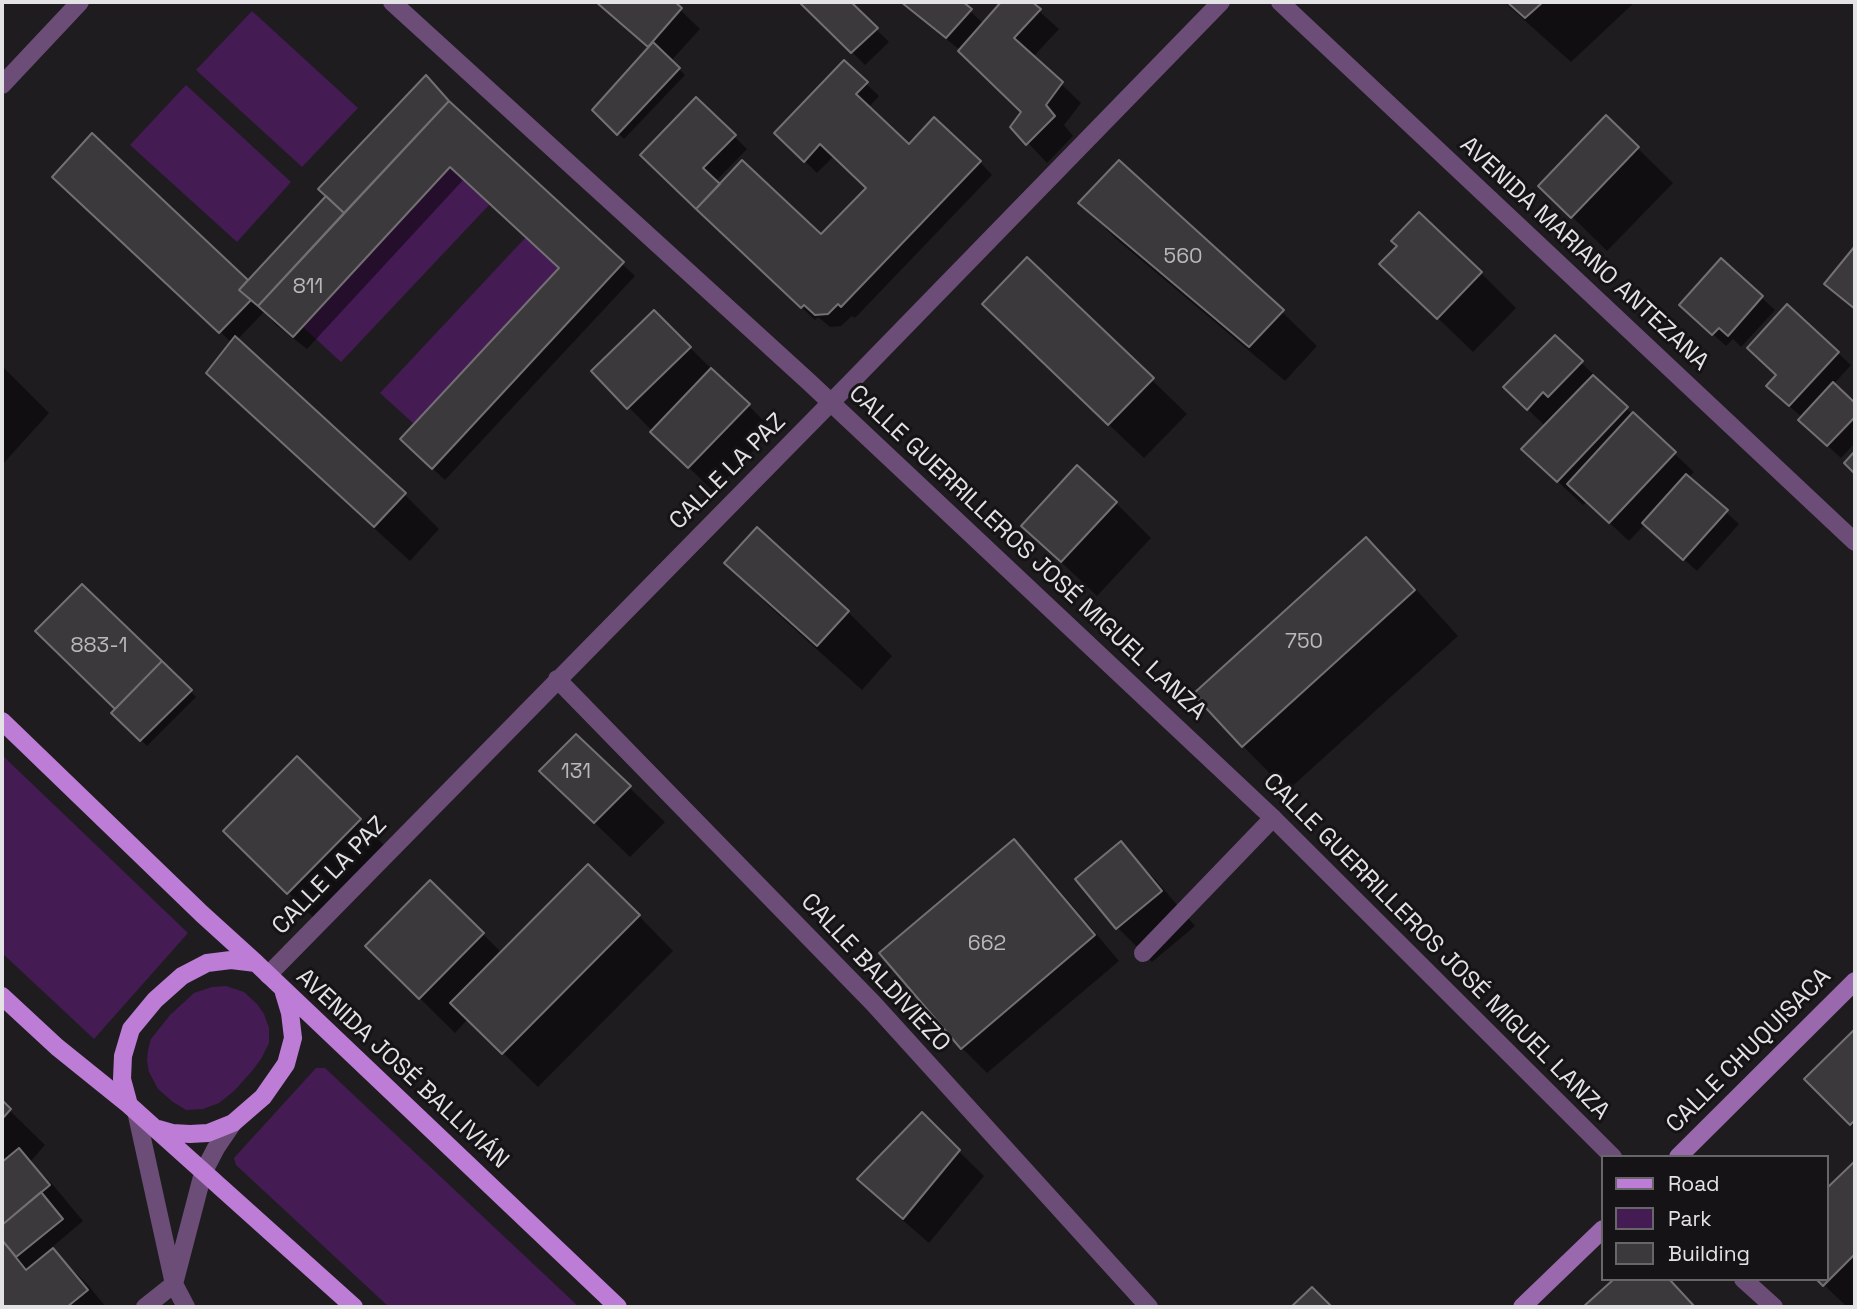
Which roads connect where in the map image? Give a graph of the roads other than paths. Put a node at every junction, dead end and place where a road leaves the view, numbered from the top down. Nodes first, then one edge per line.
1 (80, 2) edge
2 (392, 2) edge
3 (1221, 2) edge
4 (1280, 2) edge
5 (2, 85) edge
6 (831, 402) junction
7 (1855, 542) edge
8 (557, 679) junction
9 (2, 721) edge
10 (1273, 818) junction
11 (1143, 953) dead end
12 (262, 969) junction
13 (1855, 981) edge
14 (282, 989) junction
15 (2, 996) edge
16 (133, 1108) junction
17 (233, 1123) junction
18 (153, 1127) junction
19 (1611, 1155) edge
20 (1680, 1155) edge
21 (203, 1173) junction
22 (1602, 1230) edge
23 (1745, 1281) edge
24 (174, 1284) junction
25 (145, 1307) edge
26 (186, 1307) edge
27 (354, 1307) edge
28 (618, 1307) edge
29 (1149, 1307) edge
30 (1522, 1307) edge
31 (1773, 1307) edge

1 - 5 street
2 - 6 street, CALLE GUERRILLEROS JOSÉ MIGUEL LANZA
3 - 6 street, CALLE LA PAZ
4 - 7 street, AVENIDA MARIANO ANTEZANA
6 - 8 street, CALLE LA PAZ
6 - 10 street, CALLE GUERRILLEROS JOSÉ MIGUEL LANZA
8 - 12 street, CALLE LA PAZ
8 - 29 street, CALLE BALDIVIEZO
9 - 12 main road, AVENIDA JOSÉ BALLIVIÁN
10 - 11 street
10 - 19 street, CALLE GUERRILLEROS JOSÉ MIGUEL LANZA
12 - 14 main road, AVENIDA JOSÉ BALLIVIÁN
12 - 16 main road
13 - 20 main road, CALLE CHUQUISACA
14 - 17 main road
14 - 28 main road, AVENIDA JOSÉ BALLIVIÁN
15 - 16 main road
16 - 18 main road
16 - 24 street
17 - 18 main road
17 - 21 street
18 - 21 main road
21 - 24 street
21 - 27 main road
22 - 30 main road
23 - 31 street
24 - 25 street
24 - 26 street

